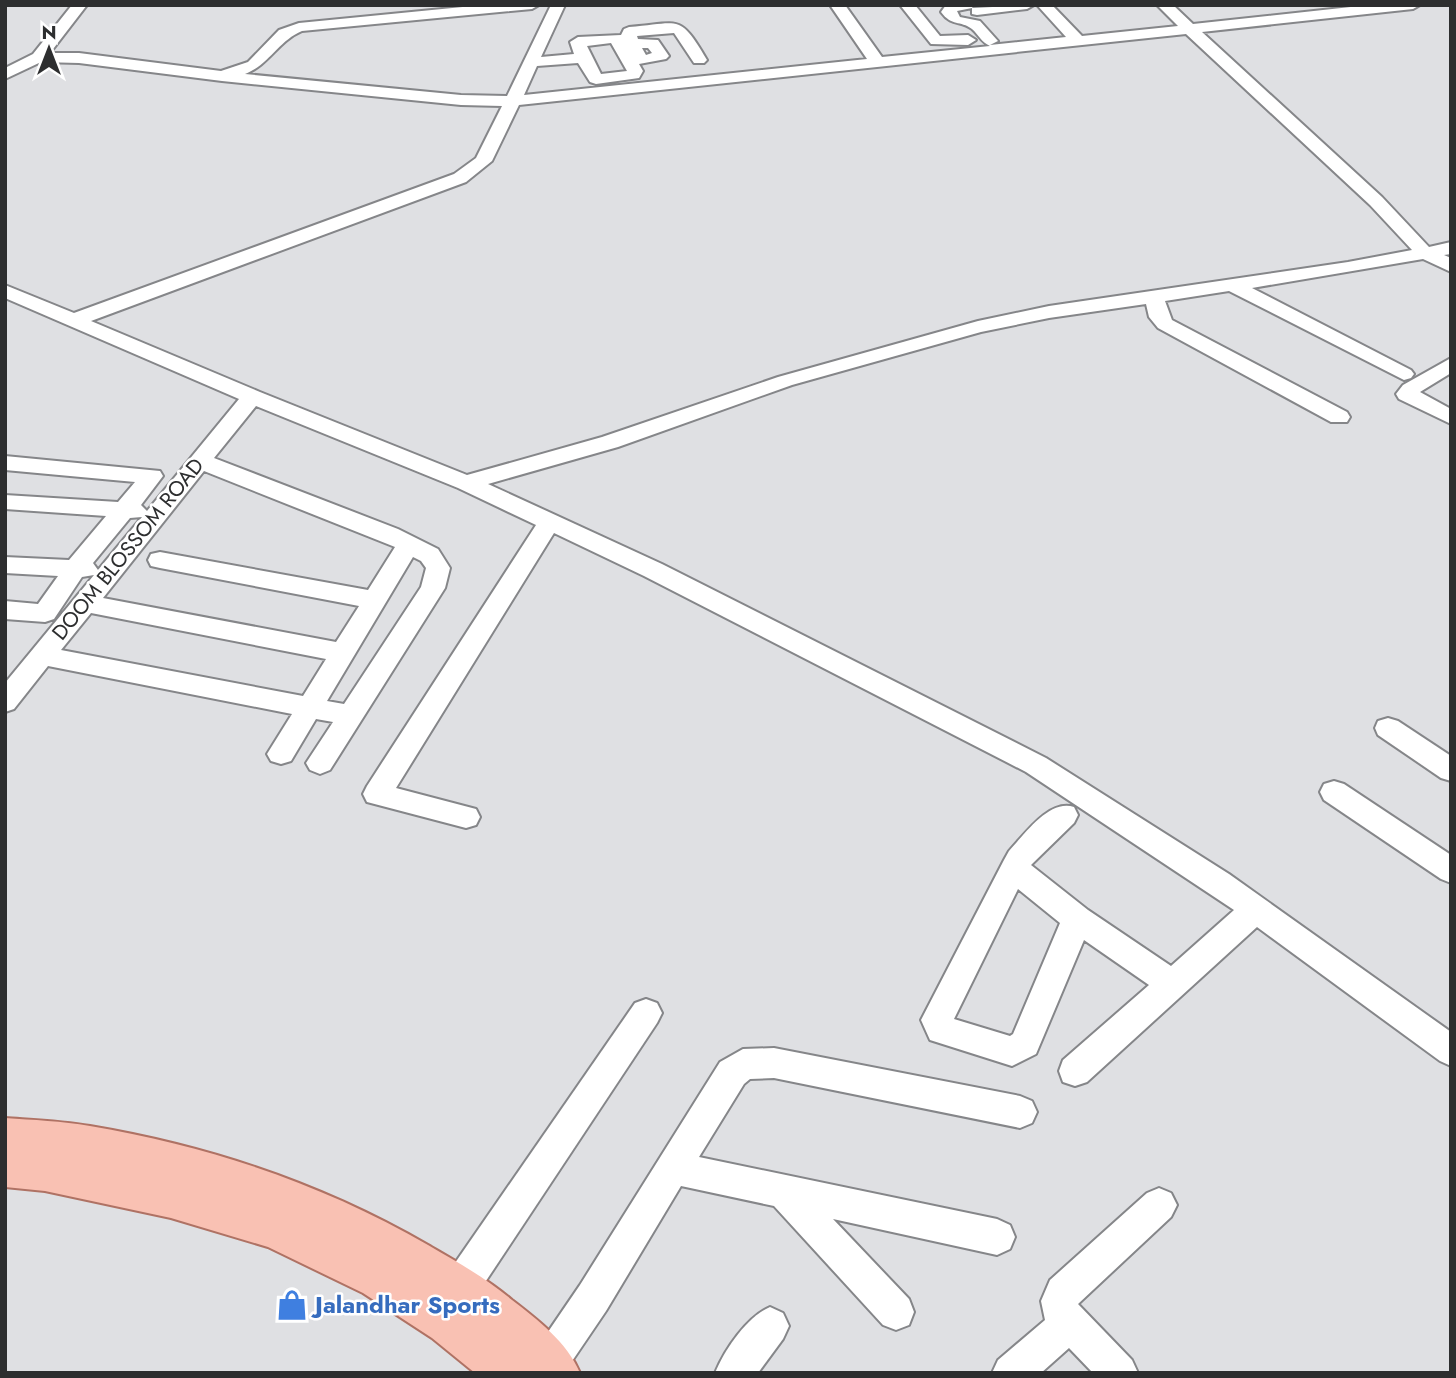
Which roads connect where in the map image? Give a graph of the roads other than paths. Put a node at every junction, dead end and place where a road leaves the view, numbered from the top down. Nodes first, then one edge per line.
1 (80, 5) edge
2 (532, 5) edge
3 (558, 5) edge
4 (837, 5) edge
5 (1164, 5) edge
6 (1243, 5) edge
7 (1413, 5) edge
8 (1389, 6) edge
9 (483, 7) edge
10 (1037, 8) edge
11 (910, 9) edge
12 (948, 10) junction
13 (1262, 21) junction
14 (986, 28) edge
15 (1190, 29) junction
16 (1068, 39) junction
17 (633, 44) joint
18 (38, 57) junction
19 (583, 58) dead end
20 (642, 60) joint
21 (699, 60) dead end
22 (533, 62) junction
23 (879, 64) junction
24 (5, 74) edge
25 (222, 76) junction
26 (656, 87) junction
27 (513, 101) junction
28 (1451, 247) edge
29 (1424, 251) junction
30 (1451, 266) edge
31 (1230, 284) junction
32 (5, 291) edge
33 (1154, 295) junction
34 (75, 320) junction
35 (1451, 364) edge
36 (1404, 374) dead end
37 (252, 397) junction
38 (1339, 417) dead end
39 (1451, 418) edge
40 (200, 461) junction
41 (5, 463) edge
42 (466, 483) junction
43 (5, 502) edge
44 (123, 511) junction
45 (158, 513) junction
46 (549, 522) junction
47 (409, 544) junction
48 (160, 560) dead end
49 (5, 565) edge
50 (74, 570) junction
51 (111, 571) junction
52 (375, 600) junction
53 (85, 603) junction
54 (5, 610) edge
55 (343, 653) junction
56 (42, 656) junction
57 (5, 702) edge
58 (309, 708) junction
59 (349, 715) junction
60 (1388, 728) dead end
61 (281, 754) dead end
62 (320, 762) dead end
63 (1451, 770) edge
64 (1334, 792) dead end
65 (1064, 815) dead end
66 (466, 817) dead end
67 (1014, 868) junction
68 (1451, 871) edge
69 (1256, 909) junction
70 (1077, 919) junction
71 (1172, 984) junction
72 (646, 1013) dead end
73 (1451, 1051) edge
74 (1074, 1071) dead end
75 (1020, 1112) dead end
76 (16, 1152) edge
77 (673, 1168) junction
78 (783, 1191) junction
79 (1159, 1205) dead end
80 (997, 1237) dead end
81 (460, 1303) junction
82 (896, 1312) dead end
83 (1072, 1322) junction
84 (770, 1326) dead end
85 (538, 1370) edge
86 (734, 1373) edge
87 (1010, 1373) edge
88 (1119, 1373) edge

1 - 18 street
2 - 9 street
3 - 22 street
4 - 23 street
5 - 15 street
6 - 13 street
7 - 8 street
8 - 13 street
9 - 25 street
10 - 14 street
10 - 16 street
10 - 16 street
11 - 12 street
11 - 14 street
12 - 14 street
12 - 14 street
13 - 15 street
14 - 16 street
14 - 23 street
15 - 16 street
15 - 29 street
17 - 20 street
17 - 21 street
18 - 24 street
18 - 25 street
19 - 22 street
20 - 26 street
22 - 27 street
23 - 26 street
25 - 27 street
26 - 27 street
27 - 34 street
28 - 29 street
29 - 30 street
29 - 31 street
31 - 33 street
31 - 36 street
32 - 34 street
33 - 38 street
33 - 42 street
34 - 37 street
35 - 39 street
37 - 40 street, DOOM BLOSSOM ROAD
37 - 42 street
40 - 45 street, DOOM BLOSSOM ROAD
40 - 47 street
41 - 44 street
42 - 46 street
43 - 44 street
44 - 45 street
44 - 50 street
45 - 51 street, DOOM BLOSSOM ROAD
46 - 66 street
46 - 69 street
47 - 52 street
47 - 59 street
48 - 52 street
49 - 50 street
50 - 51 street
50 - 54 street
51 - 53 street, DOOM BLOSSOM ROAD
52 - 55 street
53 - 55 street
53 - 56 street, DOOM BLOSSOM ROAD
55 - 58 street
56 - 57 street, DOOM BLOSSOM ROAD
56 - 58 street
58 - 59 street
58 - 61 street
59 - 62 street
60 - 63 street
64 - 68 street
65 - 67 street
67 - 70 street
67 - 70 street
69 - 71 street
69 - 73 street
70 - 71 street
71 - 74 street
72 - 81 street
75 - 77 street
76 - 81 main road
77 - 78 street
77 - 85 street
78 - 80 street
78 - 82 street
79 - 83 street
81 - 85 main road
83 - 87 street
83 - 88 street
84 - 86 street

